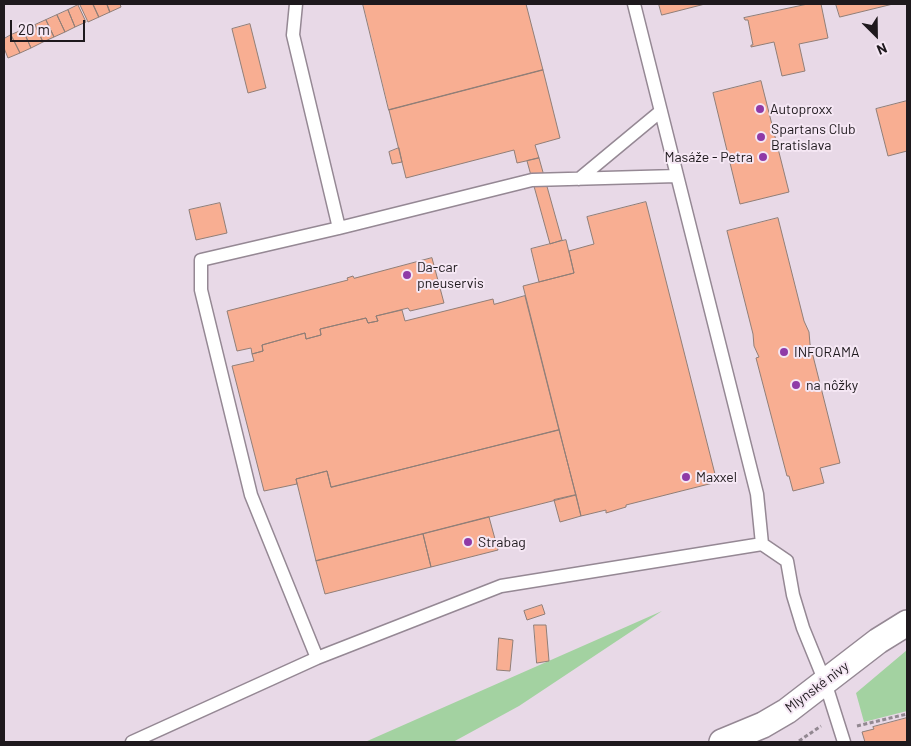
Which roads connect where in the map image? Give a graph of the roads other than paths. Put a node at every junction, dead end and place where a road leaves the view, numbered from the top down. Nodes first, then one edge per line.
1 (296, 4) edge
2 (634, 4) edge
3 (661, 111) junction
4 (677, 176) junction
5 (579, 179) junction
6 (339, 228) junction
7 (762, 544) junction
8 (907, 623) edge
9 (317, 658) junction
10 (825, 682) junction
11 (132, 742) edge
12 (722, 742) edge
13 (844, 742) edge

1 - 6 lane
2 - 3 lane
3 - 4 lane
3 - 5 lane
4 - 5 lane
4 - 7 lane
5 - 6 lane
6 - 9 lane
7 - 9 lane
7 - 10 lane
8 - 10 street, Mlynské nivy
9 - 11 lane
10 - 12 street, Mlynské nivy
10 - 13 lane

